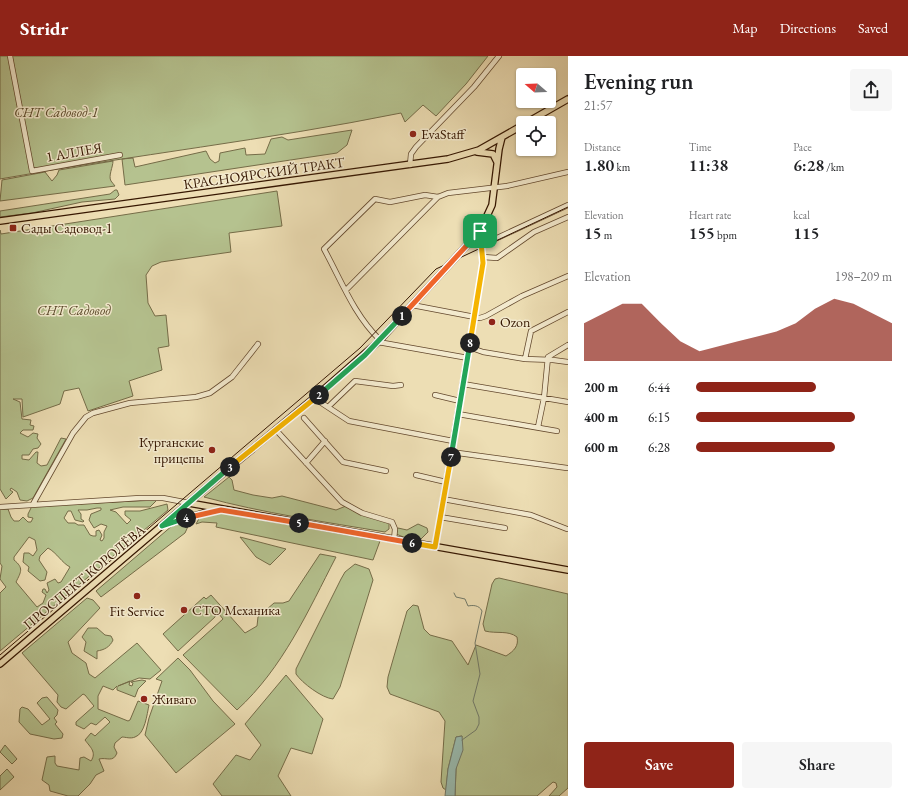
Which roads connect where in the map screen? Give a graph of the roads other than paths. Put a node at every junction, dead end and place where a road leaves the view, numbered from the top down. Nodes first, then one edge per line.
1 (10, 56) edge
2 (499, 56) edge
3 (568, 99) edge
4 (538, 116) edge
5 (516, 129) edge
6 (502, 138) junction
7 (470, 154) junction
8 (120, 155) dead end
9 (410, 165) junction
10 (497, 165) junction
11 (568, 172) edge
12 (495, 187) junction
13 (438, 197) junction
14 (568, 205) edge
15 (568, 217) edge
16 (0, 221) edge
17 (480, 231) junction
18 (482, 244) junction
19 (483, 257) junction
20 (568, 276) edge
21 (346, 290) junction
22 (412, 305) junction
23 (568, 312) edge
24 (474, 317) junction
25 (379, 341) junction
26 (258, 344) dead end
27 (568, 345) edge
28 (469, 347) junction
29 (468, 358) junction
30 (525, 359) junction
31 (548, 360) junction
32 (566, 362) edge
33 (463, 384) junction
34 (401, 385) dead end
35 (435, 395) dead end
36 (314, 398) junction
37 (544, 398) junction
38 (460, 401) junction
39 (568, 402) edge
40 (328, 407) junction
41 (458, 414) junction
42 (304, 418) dead end
43 (538, 428) junction
44 (276, 430) junction
45 (557, 431) dead end
46 (325, 441) junction
47 (453, 441) junction
48 (452, 452) junction
49 (306, 463) junction
50 (567, 468) dead end
51 (386, 471) dead end
52 (416, 475) dead end
53 (446, 482) junction
54 (444, 499) junction
55 (189, 503) junction
56 (33, 504) junction
57 (0, 507) edge
58 (221, 510) junction
59 (440, 517) junction
60 (162, 526) junction
61 (504, 528) dead end
62 (567, 529) edge
63 (394, 540) junction
64 (435, 547) junction
65 (568, 570) edge
66 (0, 664) edge

1 - 8 street, 1 АЛЛЕЯ
2 - 9 street
3 - 4 main road
5 - 6 main road, КРАСНОЯРСКИЙ ТРАКТ
6 - 7 main road, КРАСНОЯРСКИЙ ТРАКТ
6 - 10 main road, ПРОСПЕКТ КОРОЛЁВА
7 - 9 main road, КРАСНОЯРСКИЙ ТРАКТ
7 - 10 main road
9 - 16 main road, КРАСНОЯРСКИЙ ТРАКТ
10 - 12 main road, ПРОСПЕКТ КОРОЛЁВА
11 - 12 street
12 - 13 street
12 - 17 main road, ПРОСПЕКТ КОРОЛЁВА
13 - 21 street
13 - 21 street
14 - 18 street
15 - 19 street
17 - 18 street
17 - 22 main road, ПРОСПЕКТ КОРОЛЁВА
18 - 19 street
19 - 24 street
20 - 24 street
21 - 25 street
22 - 24 street
22 - 25 main road, ПРОСПЕКТ КОРОЛЁВА
23 - 30 street
24 - 28 street
25 - 29 street
25 - 36 main road, ПРОСПЕКТ КОРОЛЁВА
26 - 56 street
27 - 31 street
28 - 29 street
28 - 30 street
29 - 33 street
30 - 31 street
31 - 32 street
31 - 37 street
33 - 37 street
33 - 38 street
34 - 40 street
35 - 38 street
36 - 40 street
36 - 44 main road, ПРОСПЕКТ КОРОЛЁВА
37 - 39 street
37 - 43 street
38 - 41 street
40 - 47 street
41 - 43 street
41 - 47 street
42 - 46 street
43 - 45 street
44 - 49 street
44 - 55 main road, ПРОСПЕКТ КОРОЛЁВА
46 - 49 street
46 - 51 street
47 - 48 street
48 - 50 street
48 - 53 street
49 - 63 street
52 - 53 street
53 - 54 street
54 - 59 street
54 - 62 street
55 - 56 street
55 - 58 main road
55 - 60 main road, ПРОСПЕКТ КОРОЛЁВА
56 - 57 street
58 - 60 main road
58 - 63 main road
59 - 61 street
59 - 64 street
60 - 66 main road, ПРОСПЕКТ КОРОЛЁВА
63 - 64 main road
64 - 65 main road

